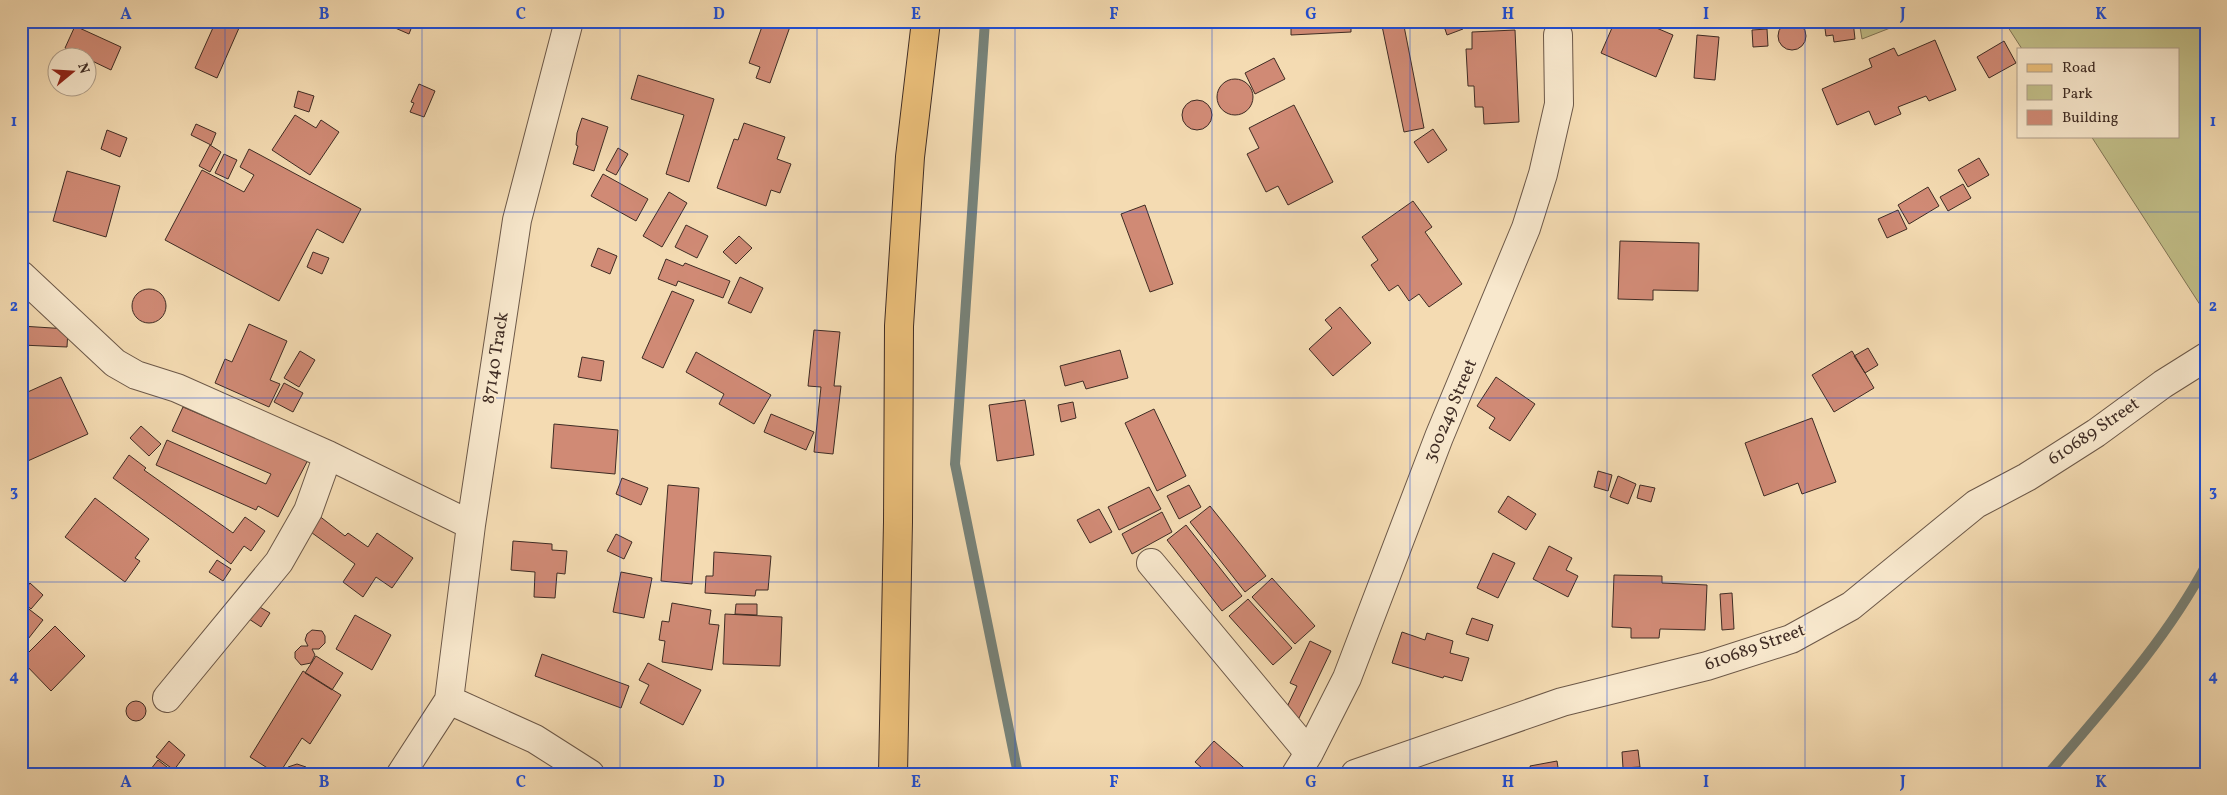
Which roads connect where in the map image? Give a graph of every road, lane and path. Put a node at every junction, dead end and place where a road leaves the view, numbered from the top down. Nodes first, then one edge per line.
1 (569, 21) edge
2 (926, 21) edge
3 (1558, 35) dead end
4 (21, 275) edge
5 (2206, 357) edge
6 (328, 455) junction
7 (471, 525) junction
8 (1152, 563) dead end
9 (167, 698) dead end
10 (449, 700) junction
11 (1302, 764) edge
12 (401, 774) edge
13 (590, 774) edge
14 (893, 774) edge
15 (1355, 774) edge

1 - 7 street, 87140 Track
2 - 14 main road
3 - 11 street, 300249 Street
4 - 6 street
5 - 15 street, 610689 Street
6 - 7 street
6 - 9 street
7 - 10 street, 87140 Track
8 - 11 street
10 - 12 street
10 - 13 street

